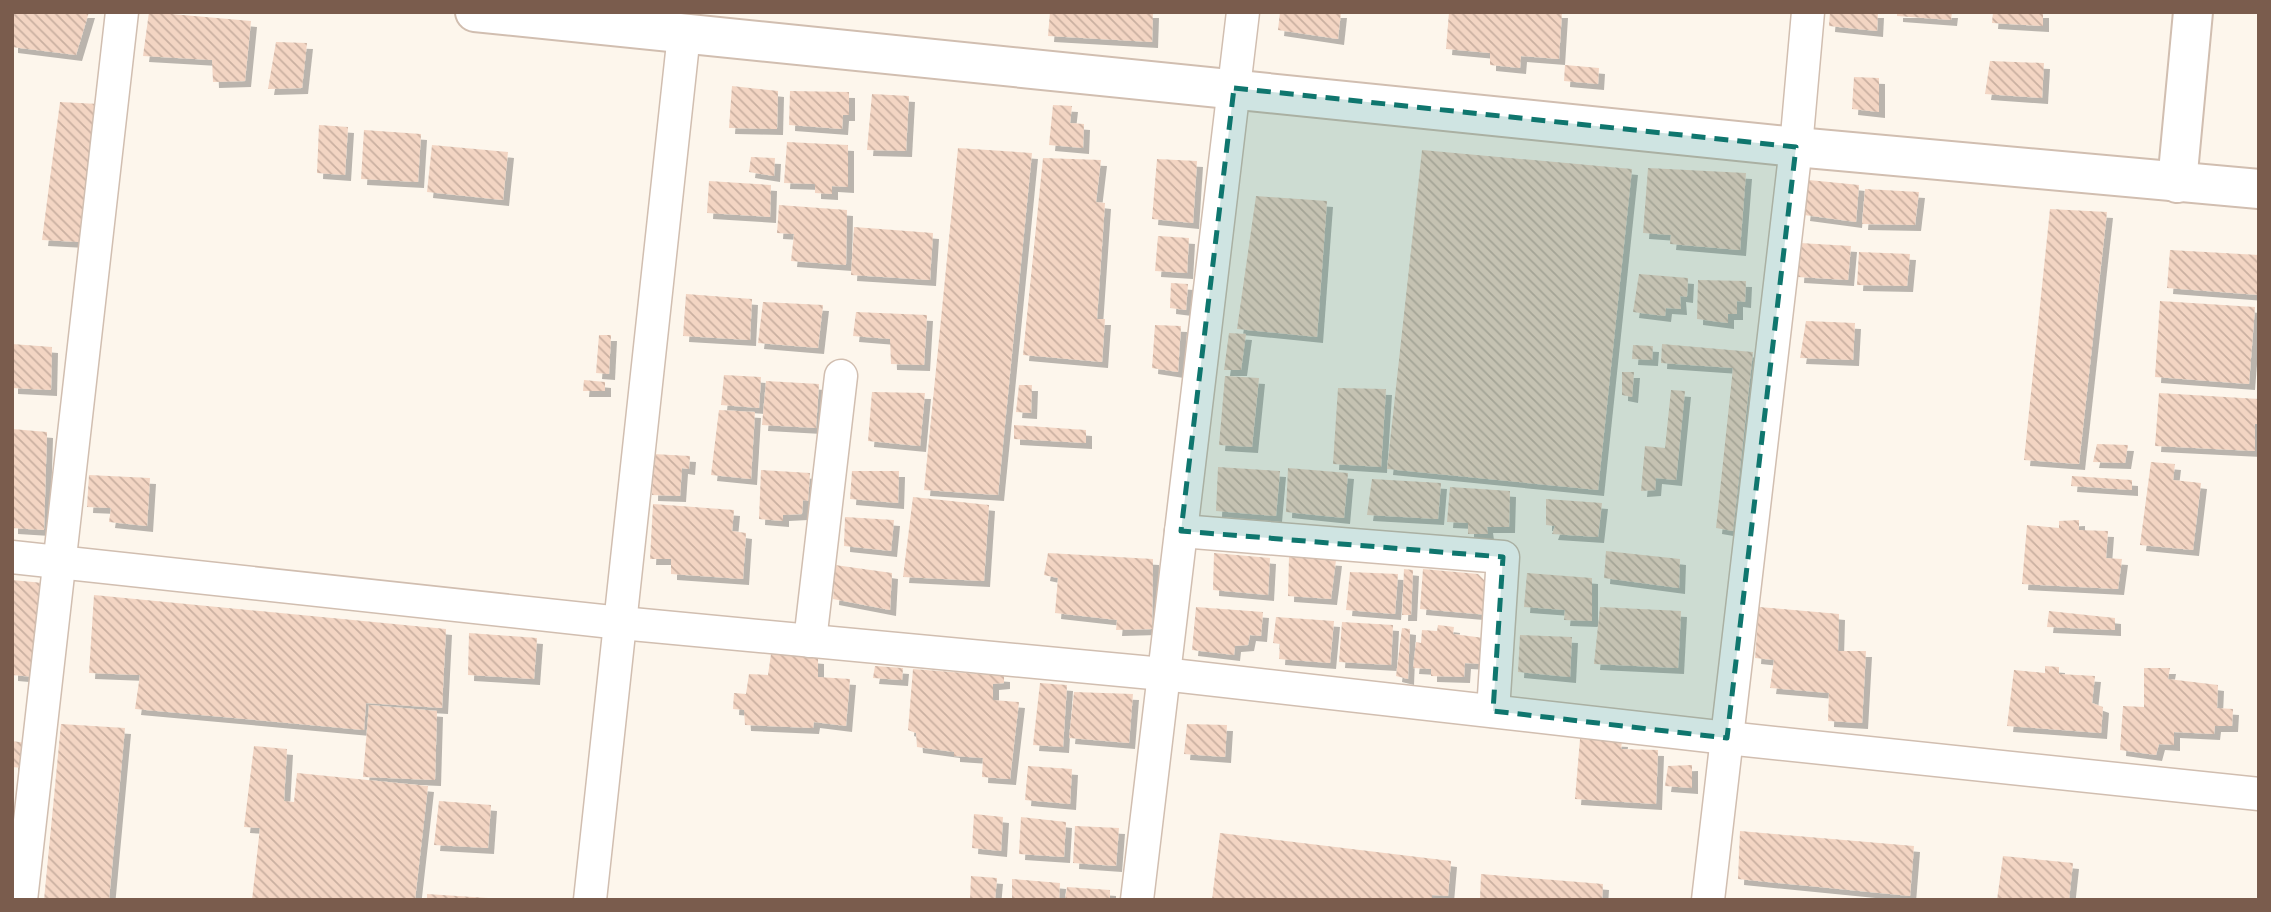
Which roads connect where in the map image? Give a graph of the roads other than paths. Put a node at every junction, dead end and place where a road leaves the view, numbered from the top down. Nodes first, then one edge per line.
1 (122, 12) edge
2 (475, 12) edge
3 (1243, 12) edge
4 (1808, 12) edge
5 (2193, 12) edge
6 (684, 33) junction
7 (1234, 88) junction
8 (1797, 147) junction
9 (2177, 183) junction
10 (2259, 189) edge
11 (841, 376) dead end
12 (1181, 531) junction
13 (12, 557) edge
14 (59, 562) junction
15 (621, 623) junction
16 (810, 641) junction
17 (1163, 674) junction
18 (1493, 711) junction
19 (1727, 738) junction
20 (2259, 794) edge
21 (22, 900) edge
22 (590, 900) edge
23 (1137, 900) edge
24 (1708, 900) edge

1 - 14 street
2 - 6 street
3 - 7 street
4 - 8 street
5 - 9 street
6 - 7 street
6 - 15 street
7 - 8 street
7 - 12 street
8 - 9 street
8 - 19 street
9 - 10 street
11 - 16 street
12 - 17 street
12 - 18 street
13 - 14 street
14 - 15 street
14 - 21 street
15 - 16 street
15 - 22 street
16 - 17 street
17 - 18 street
17 - 23 street
18 - 19 street
19 - 20 street
19 - 24 street

